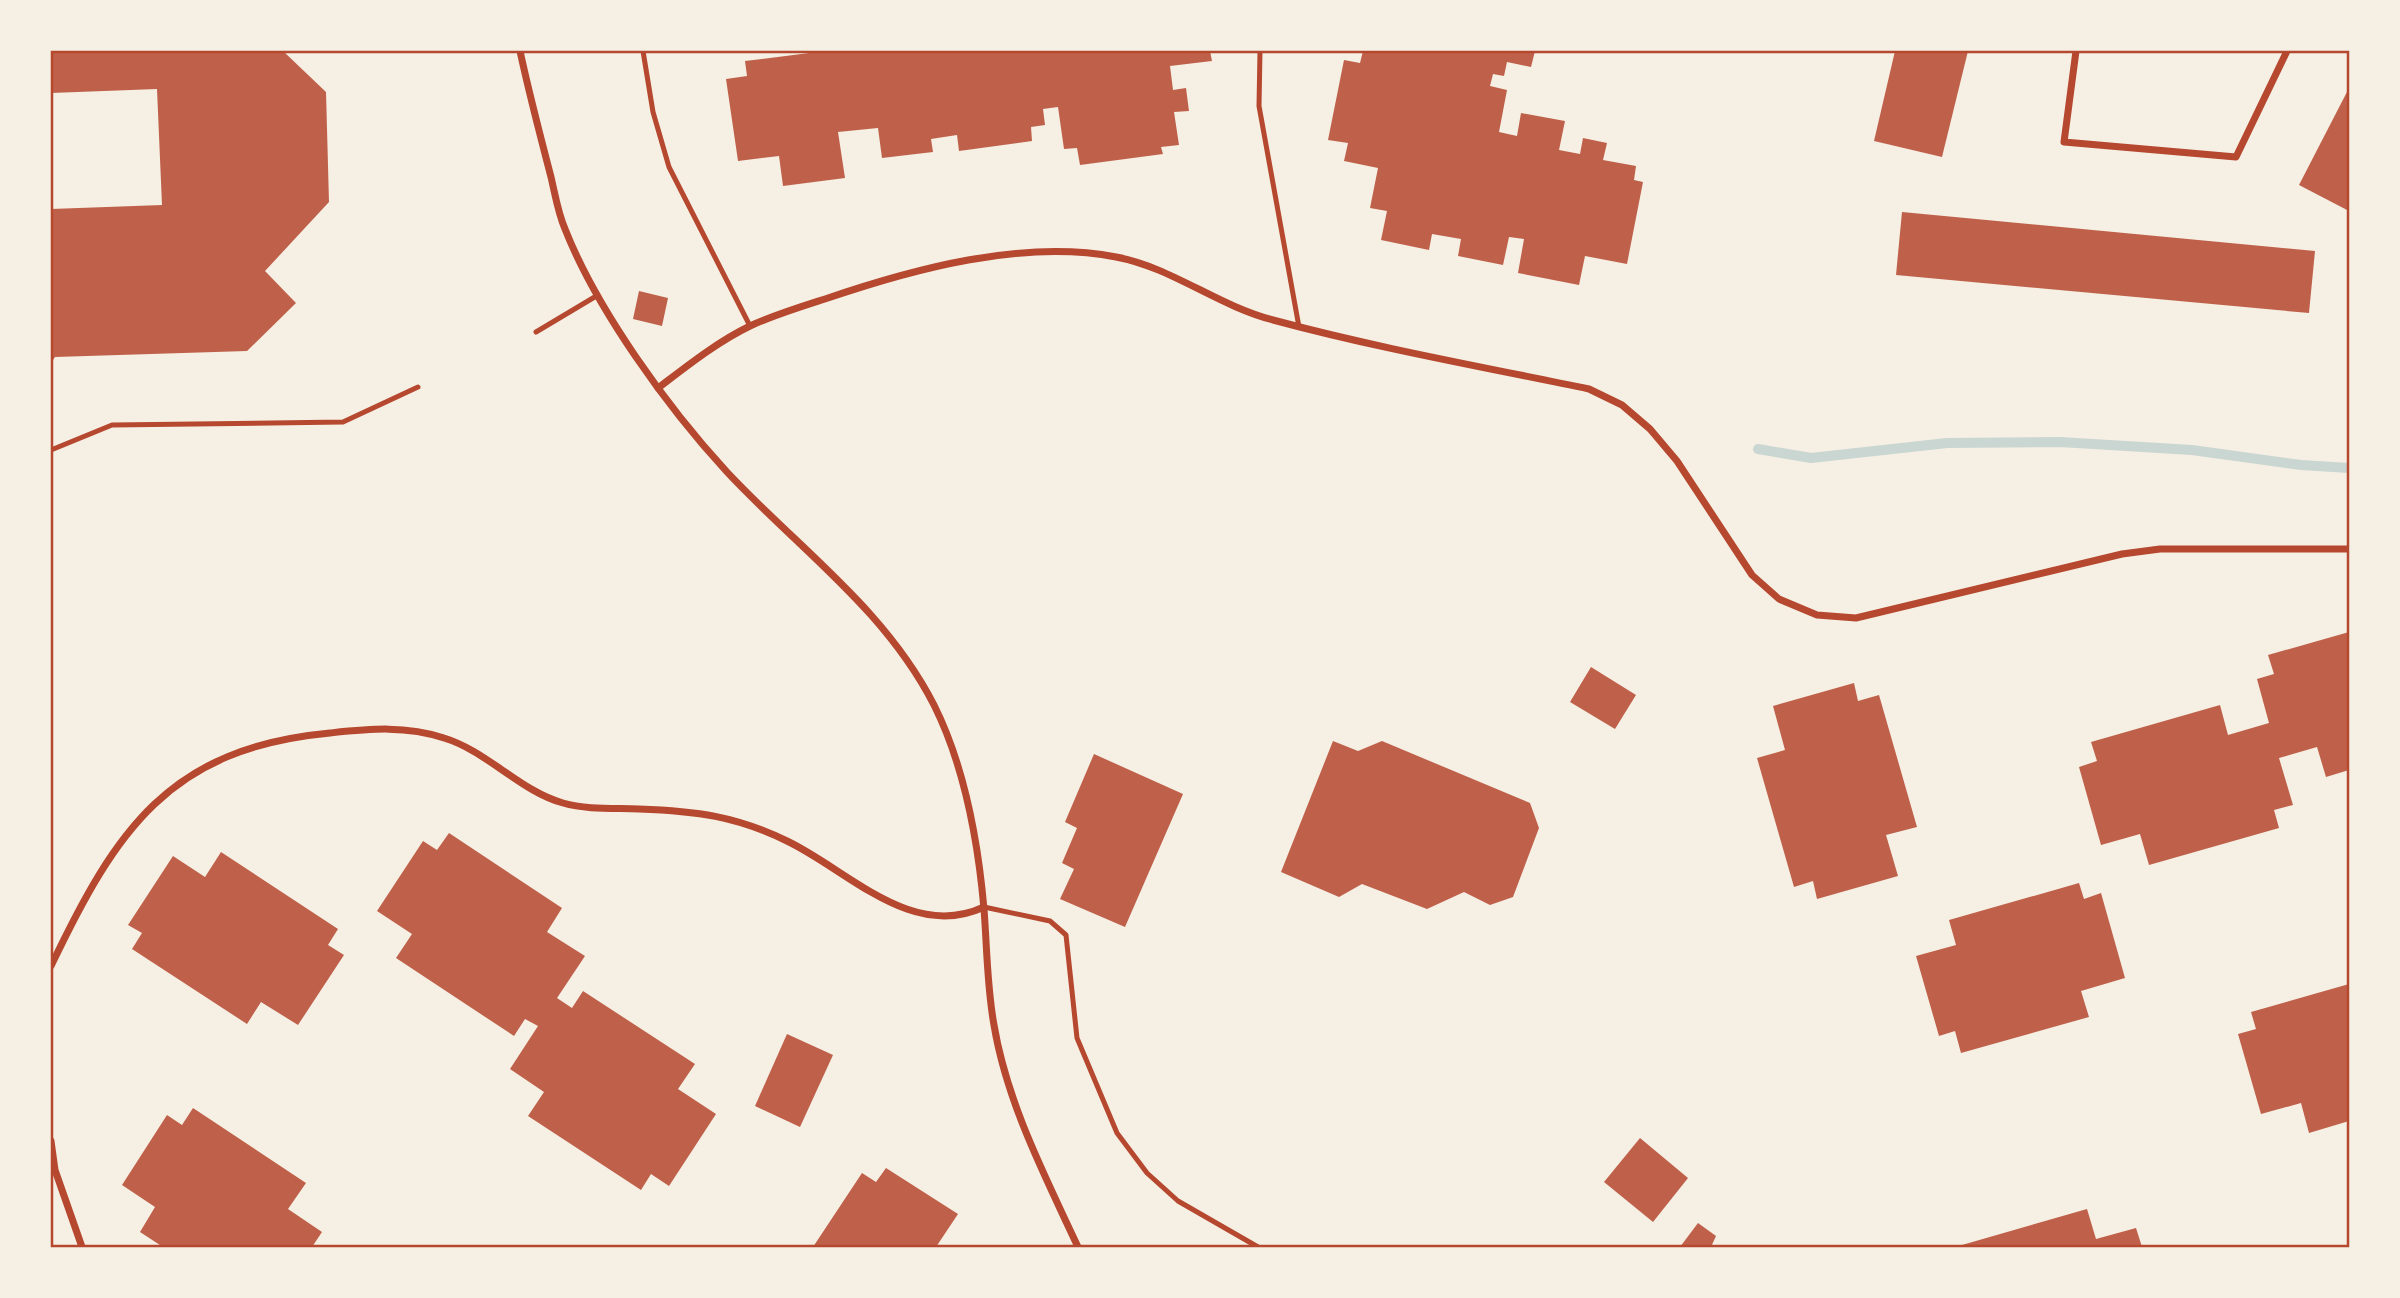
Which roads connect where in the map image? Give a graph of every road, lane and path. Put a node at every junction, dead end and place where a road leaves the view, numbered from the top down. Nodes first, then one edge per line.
1 (520, 51) edge
2 (643, 51) edge
3 (1260, 51) edge
4 (2076, 51) edge
5 (2287, 51) edge
6 (598, 295) junction
7 (750, 326) junction
8 (1299, 327) junction
9 (536, 332) dead end
10 (418, 387) dead end
11 (658, 388) junction
12 (51, 450) edge
13 (2349, 549) edge
14 (984, 907) junction
15 (51, 966) edge
16 (51, 1141) edge
17 (82, 1247) edge
18 (1078, 1247) edge
19 (1258, 1247) edge

1 - 6 street
2 - 7 lane
3 - 8 lane
4 - 5 street
6 - 9 lane
6 - 11 street
7 - 8 street
7 - 11 street
8 - 13 street
10 - 12 lane
11 - 14 street
14 - 15 street
14 - 18 street
14 - 19 lane
16 - 17 street

